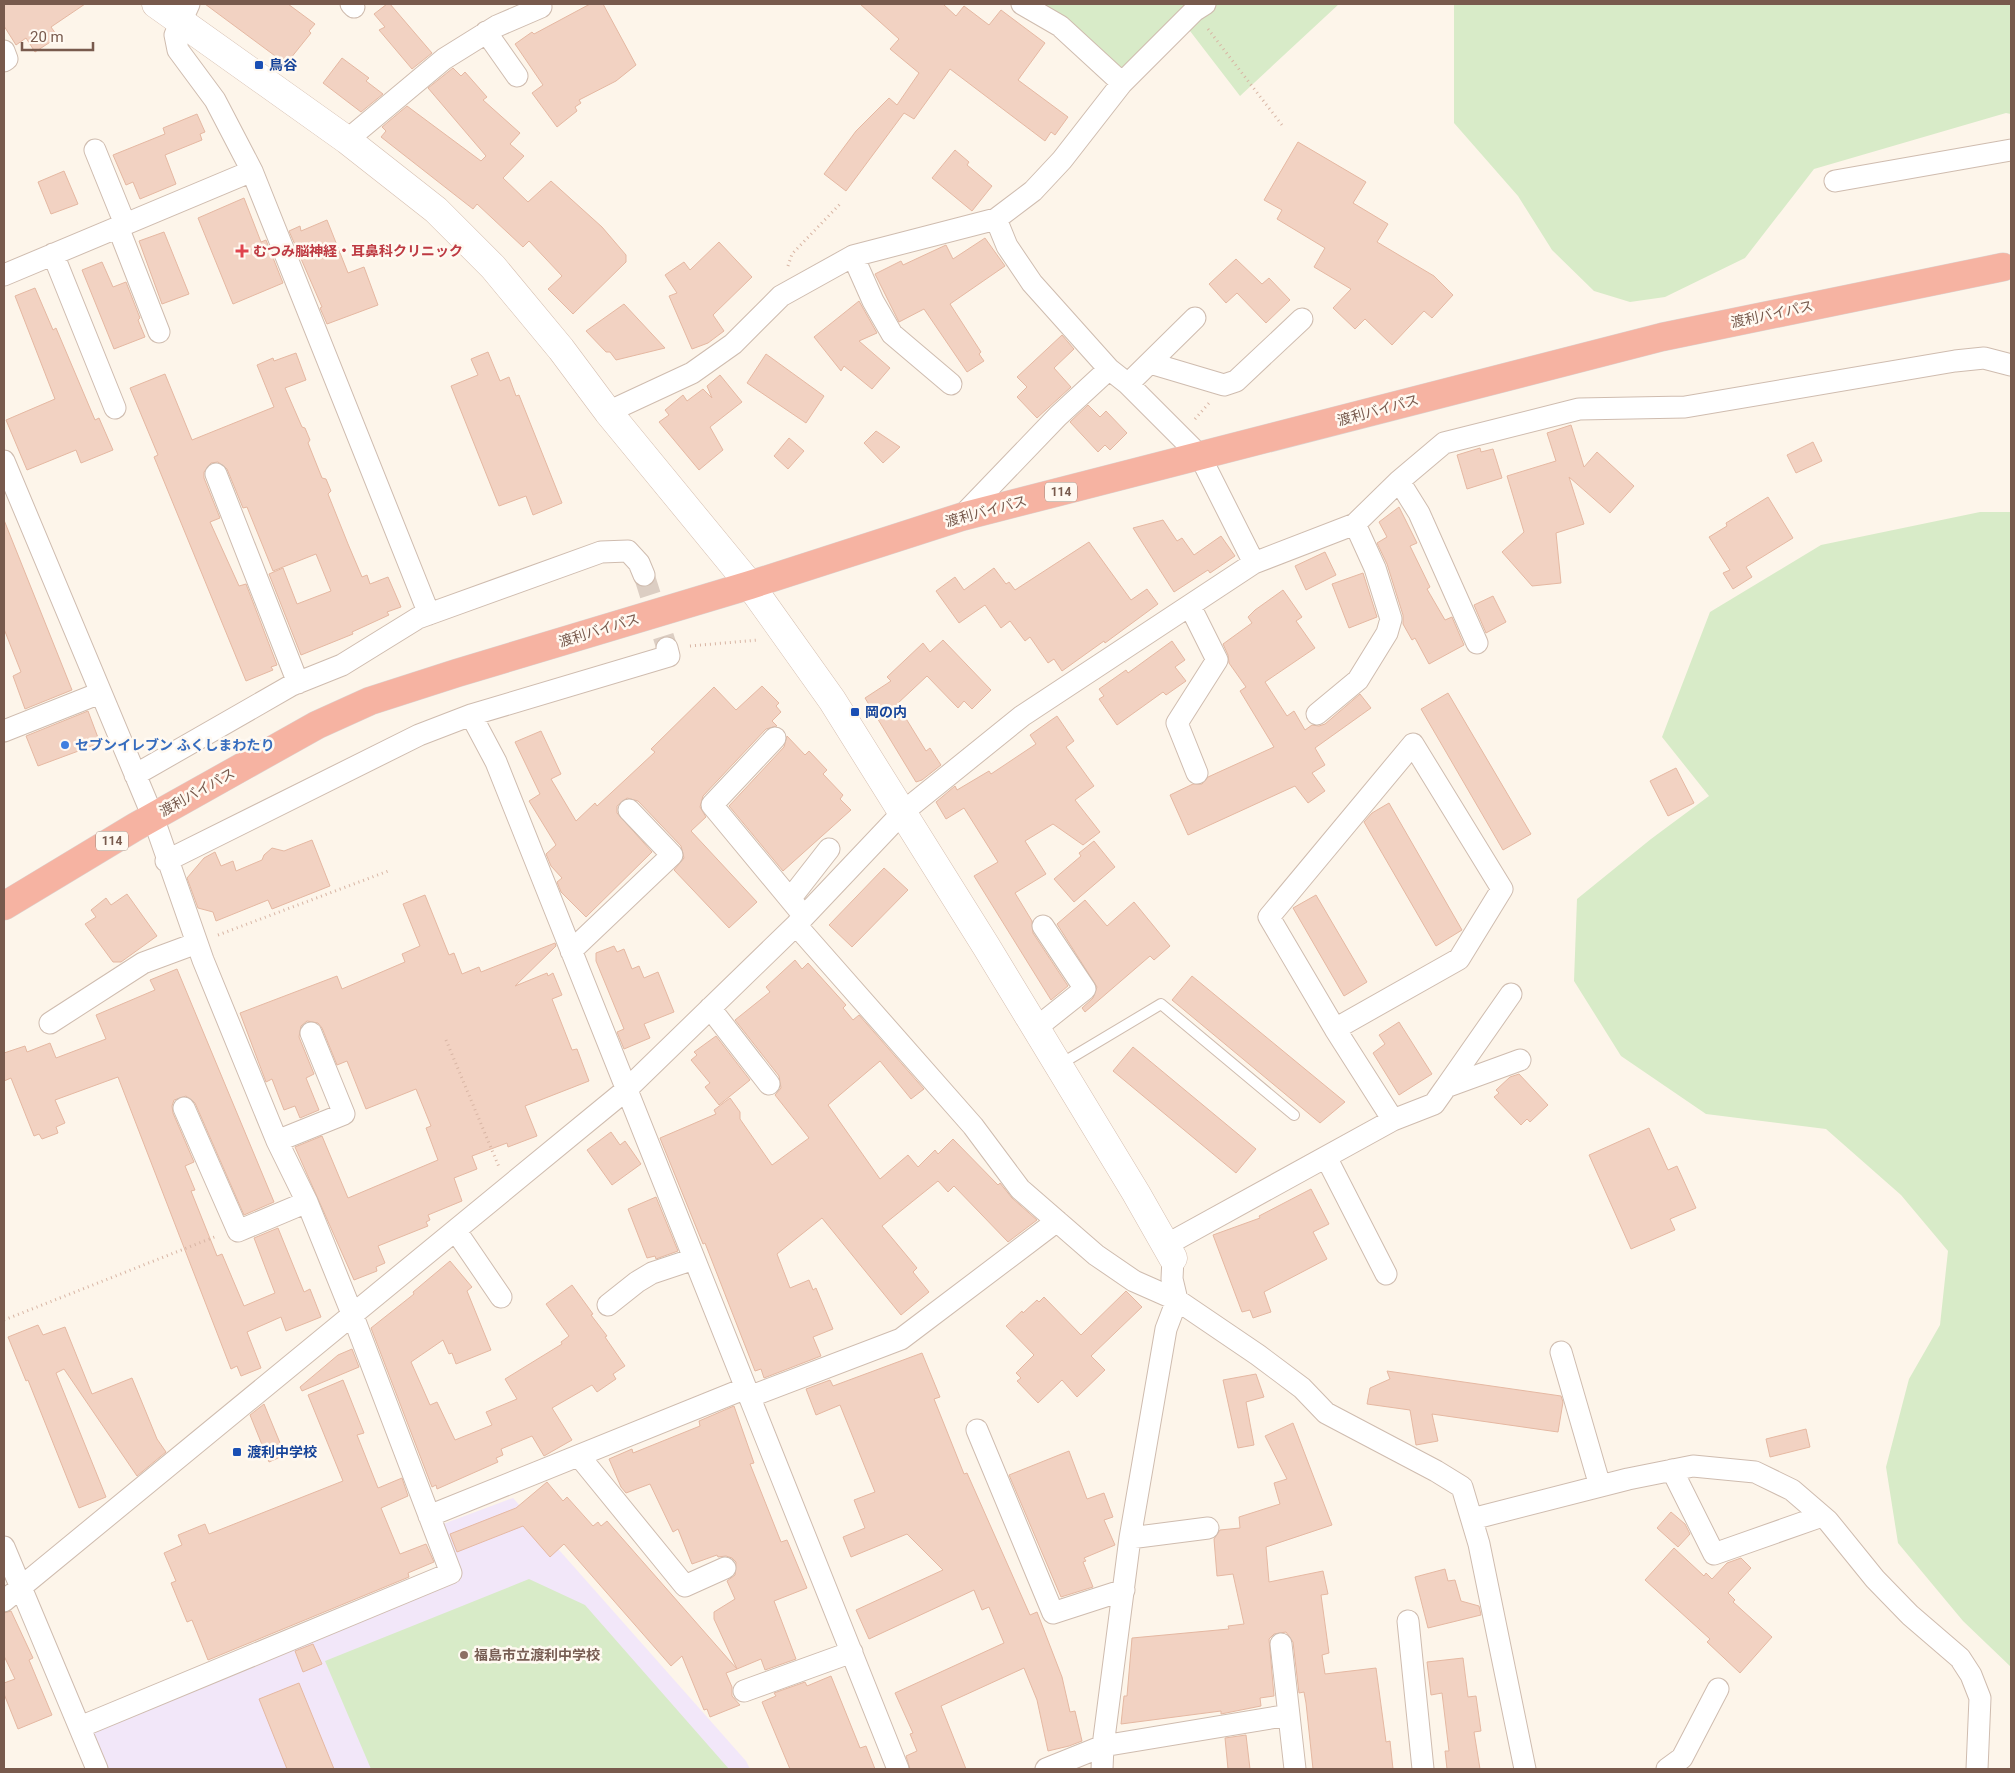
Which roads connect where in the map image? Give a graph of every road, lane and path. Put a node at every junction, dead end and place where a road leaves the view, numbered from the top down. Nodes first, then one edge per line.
1 (156, 4) edge
2 (1022, 4) edge
3 (541, 7) dead end
4 (1200, 8) edge
5 (184, 12) edge
6 (486, 32) junction
7 (4, 52) edge
8 (4, 61) edge
9 (517, 76) dead end
10 (1122, 83) junction
11 (1282, 125) dead end
12 (347, 140) junction
13 (95, 150) dead end
14 (2011, 150) edge
15 (252, 171) junction
16 (1835, 181) dead end
17 (840, 204) dead end
18 (996, 219) junction
19 (122, 225) junction
20 (53, 254) junction
21 (853, 256) junction
22 (2003, 267) dead end
23 (4, 275) edge
24 (781, 296) junction
25 (1195, 318) dead end
26 (1302, 319) dead end
27 (159, 332) dead end
28 (1150, 363) junction
29 (2011, 364) edge
30 (1108, 369) junction
31 (951, 384) dead end
32 (1128, 384) junction
33 (1224, 385) junction
34 (115, 408) dead end
35 (608, 412) junction
36 (1180, 436) junction
37 (1200, 456) junction
38 (4, 461) edge
39 (216, 474) dead end
40 (1399, 481) junction
41 (961, 517) junction
42 (1355, 524) junction
43 (1254, 563) junction
44 (644, 575) tunnel mouth
45 (750, 585) junction
46 (1190, 606) junction
47 (429, 614) junction
48 (787, 637) junction
49 (1477, 643) dead end
50 (667, 648) joint
51 (298, 683) junction
52 (100, 693) junction
53 (1317, 714) dead end
54 (471, 715) junction
55 (4, 731) edge
56 (775, 738) dead end
57 (1197, 773) dead end
58 (135, 775) junction
59 (629, 810) dead end
60 (903, 812) junction
61 (153, 817) junction
62 (829, 849) dead end
63 (166, 861) junction
64 (71, 866) junction
65 (391, 870) dead end
66 (790, 900) junction
67 (4, 906) edge
68 (4, 913) edge
69 (800, 921) junction
70 (1042, 926) dead end
71 (197, 943) junction
72 (571, 951) junction
73 (1511, 994) dead end
74 (710, 1008) junction
75 (50, 1023) dead end
76 (1036, 1028) junction
77 (1335, 1029) junction
78 (311, 1033) dead end
79 (446, 1040) dead end
80 (1520, 1060) dead end
81 (1058, 1066) junction
82 (769, 1084) dead end
83 (1446, 1087) junction
84 (626, 1090) junction
85 (184, 1108) dead end
86 (1294, 1116) dead end
87 (1393, 1120) junction
88 (277, 1141) junction
89 (1326, 1157) junction
90 (508, 1188) junction
91 (307, 1202) junction
92 (1057, 1221) junction
93 (236, 1229) junction
94 (456, 1231) junction
95 (1169, 1252) junction
96 (694, 1259) junction
97 (1386, 1274) dead end
98 (501, 1297) dead end
99 (1177, 1300) junction
100 (608, 1305) dead end
101 (353, 1316) junction
102 (4, 1320) edge
103 (1561, 1352) dead end
104 (748, 1392) junction
105 (978, 1430) dead end
106 (579, 1456) junction
107 (1672, 1470) junction
108 (1600, 1486) junction
109 (429, 1516) junction
110 (1822, 1516) junction
111 (1472, 1519) junction
112 (1208, 1528) dead end
113 (1130, 1538) junction
114 (4, 1546) edge
115 (725, 1568) dead end
116 (1124, 1590) junction
117 (12, 1595) edge
118 (1408, 1621) dead end
119 (1281, 1644) dead end
120 (852, 1652) junction
121 (1718, 1689) dead end
122 (744, 1691) dead end
123 (1289, 1715) junction
124 (80, 1727) junction
125 (1103, 1746) junction
126 (97, 1769) edge
127 (898, 1769) edge
128 (1046, 1769) edge
129 (1102, 1769) edge
130 (1295, 1769) edge
131 (1423, 1769) edge
132 (1525, 1769) edge
133 (1668, 1769) edge
134 (1977, 1769) edge

1 - 5 street
2 - 10 street
3 - 6 street
4 - 10 street
4 - 11 path
5 - 12 street
5 - 15 street
6 - 9 street
6 - 12 street
7 - 8 street
10 - 18 street
12 - 35 street
13 - 19 street
14 - 16 street
15 - 19 street
15 - 47 street
17 - 24 path
18 - 21 street
18 - 30 street
19 - 20 street
19 - 27 street
20 - 23 street
20 - 34 street
21 - 24 street
21 - 31 street
22 - 37 highway, 渡利バイパス / 114
24 - 35 street
25 - 28 street
26 - 33 street
28 - 32 street
28 - 33 street
29 - 40 street
30 - 32 street
30 - 41 street
32 - 36 street
33 - 36 path
35 - 45 street
36 - 37 street
37 - 41 highway, 渡利バイパス / 114
37 - 43 street
38 - 52 street
39 - 51 street
40 - 42 street
40 - 49 street
41 - 45 highway, 渡利バイパス / 114
42 - 43 street
42 - 53 street
43 - 46 street
44 - 47 street
45 - 48 street
45 - 61 highway, 渡利バイパス / 114
46 - 57 street
46 - 60 street
47 - 51 street
48 - 50 path
48 - 60 street
50 - 54 street
51 - 58 street
52 - 55 street
52 - 58 street
54 - 63 street
54 - 72 street
56 - 66 street
58 - 61 street
59 - 72 street
60 - 69 street
60 - 76 street
61 - 63 street
61 - 64 highway, 渡利バイパス / 114
62 - 66 street
63 - 71 street
64 - 67 highway, 渡利バイパス / 114
64 - 68 highway, 渡利バイパス / 114
65 - 71 path
66 - 69 street
69 - 74 street
69 - 92 street
70 - 76 street
71 - 75 street
71 - 88 street
72 - 84 street
73 - 83 street
74 - 82 street
74 - 84 street
76 - 81 street
77 - 77 street
77 - 87 street
78 - 88 street
79 - 90 path
80 - 83 street
81 - 86 lane
81 - 95 street
83 - 87 street
84 - 90 street
84 - 96 street
85 - 93 street
87 - 89 street
88 - 91 street
89 - 95 street
89 - 97 street
90 - 94 street
91 - 93 street
91 - 101 street
92 - 99 street
92 - 104 street
93 - 102 path
94 - 98 street
94 - 101 street
95 - 99 street
96 - 100 street
96 - 104 street
99 - 111 street
99 - 113 street
101 - 109 street
101 - 117 street
103 - 108 street
104 - 106 street
104 - 120 street
105 - 116 street
106 - 109 street
106 - 115 street
107 - 108 street
107 - 110 street
107 - 110 street
108 - 111 street
109 - 124 street
110 - 134 street
111 - 132 street
112 - 113 street
113 - 116 street
114 - 117 street
116 - 125 street
117 - 124 street
118 - 131 street
119 - 123 street
120 - 122 street
120 - 127 street
121 - 133 street
123 - 125 street
123 - 130 street
124 - 126 street
125 - 128 street
125 - 129 street

